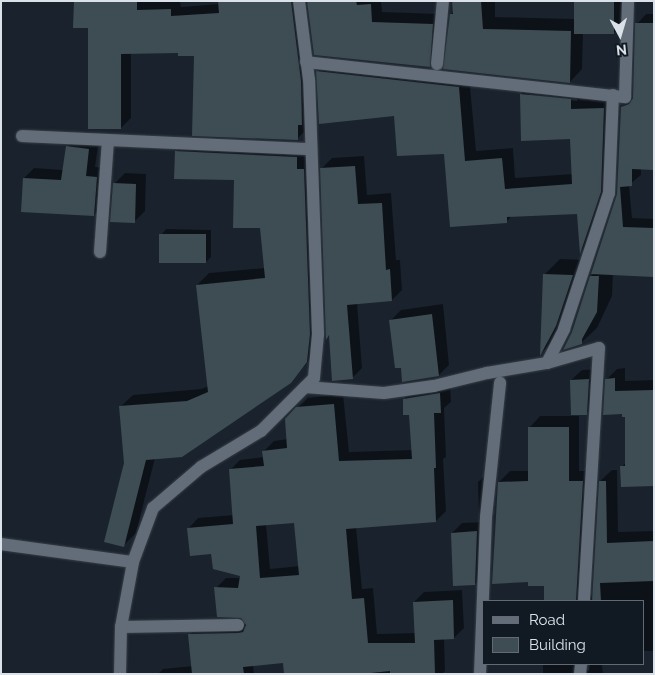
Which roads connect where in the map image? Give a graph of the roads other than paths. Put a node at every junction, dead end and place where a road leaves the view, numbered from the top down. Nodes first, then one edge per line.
1 (299, 1) edge
2 (443, 1) edge
3 (628, 1) edge
4 (306, 62) junction
5 (437, 64) dead end
6 (613, 95) junction
7 (22, 136) dead end
8 (108, 140) junction
9 (311, 149) junction
10 (100, 252) dead end
11 (547, 363) junction
12 (500, 383) dead end
13 (305, 387) junction
14 (1, 544) edge
15 (133, 562) junction
16 (483, 600) edge
17 (584, 600) edge
18 (482, 622) edge
19 (238, 625) dead end
20 (121, 627) junction
21 (120, 674) edge
22 (480, 674) edge

1 - 4 street
2 - 5 street
3 - 6 street
4 - 6 street
4 - 9 street
6 - 11 street
7 - 8 street
8 - 9 street
8 - 10 street
9 - 13 street
11 - 13 street
11 - 17 street
12 - 16 street
13 - 15 street
14 - 15 street
15 - 20 street
18 - 22 street
19 - 20 street
20 - 21 street

